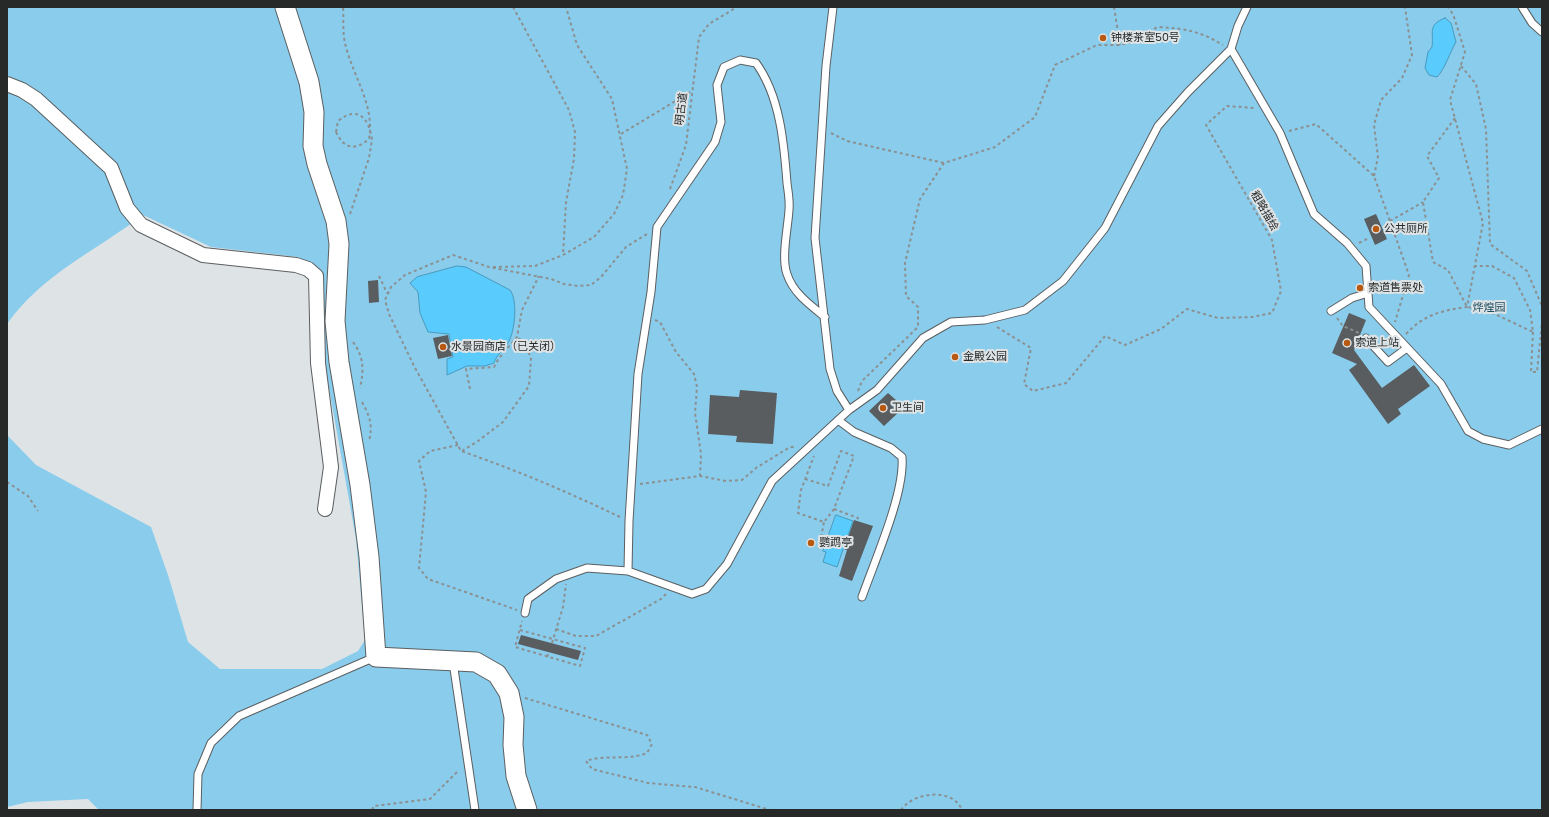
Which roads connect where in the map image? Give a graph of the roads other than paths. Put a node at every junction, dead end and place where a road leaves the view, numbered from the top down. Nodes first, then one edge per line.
1 (285, 7) edge
2 (833, 7) edge
3 (1247, 7) edge
4 (1522, 7) edge
5 (1542, 32) edge
6 (1231, 49) junction
7 (7, 84) edge
8 (1368, 293) junction
9 (1331, 311) road end
10 (825, 317) junction
11 (1366, 338) dead end
12 (1407, 348) junction
13 (849, 410) junction
14 (838, 420) junction
15 (1542, 429) edge
16 (325, 509) dead end
17 (628, 571) junction
18 (862, 597) dead end
19 (525, 613) road end
20 (376, 657) junction
21 (453, 660) junction
22 (197, 810) edge
23 (475, 810) edge
24 (527, 810) edge

1 - 20 street
2 - 10 lane
3 - 6 lane
4 - 5 lane
6 - 8 lane
6 - 13 lane
7 - 16 street
8 - 9 lane
8 - 12 lane
10 - 13 lane
10 - 17 lane
11 - 12 lane
12 - 15 lane
13 - 14 lane
14 - 17 lane
14 - 18 lane
17 - 19 lane
20 - 21 street
20 - 22 lane
21 - 23 lane
21 - 24 street

